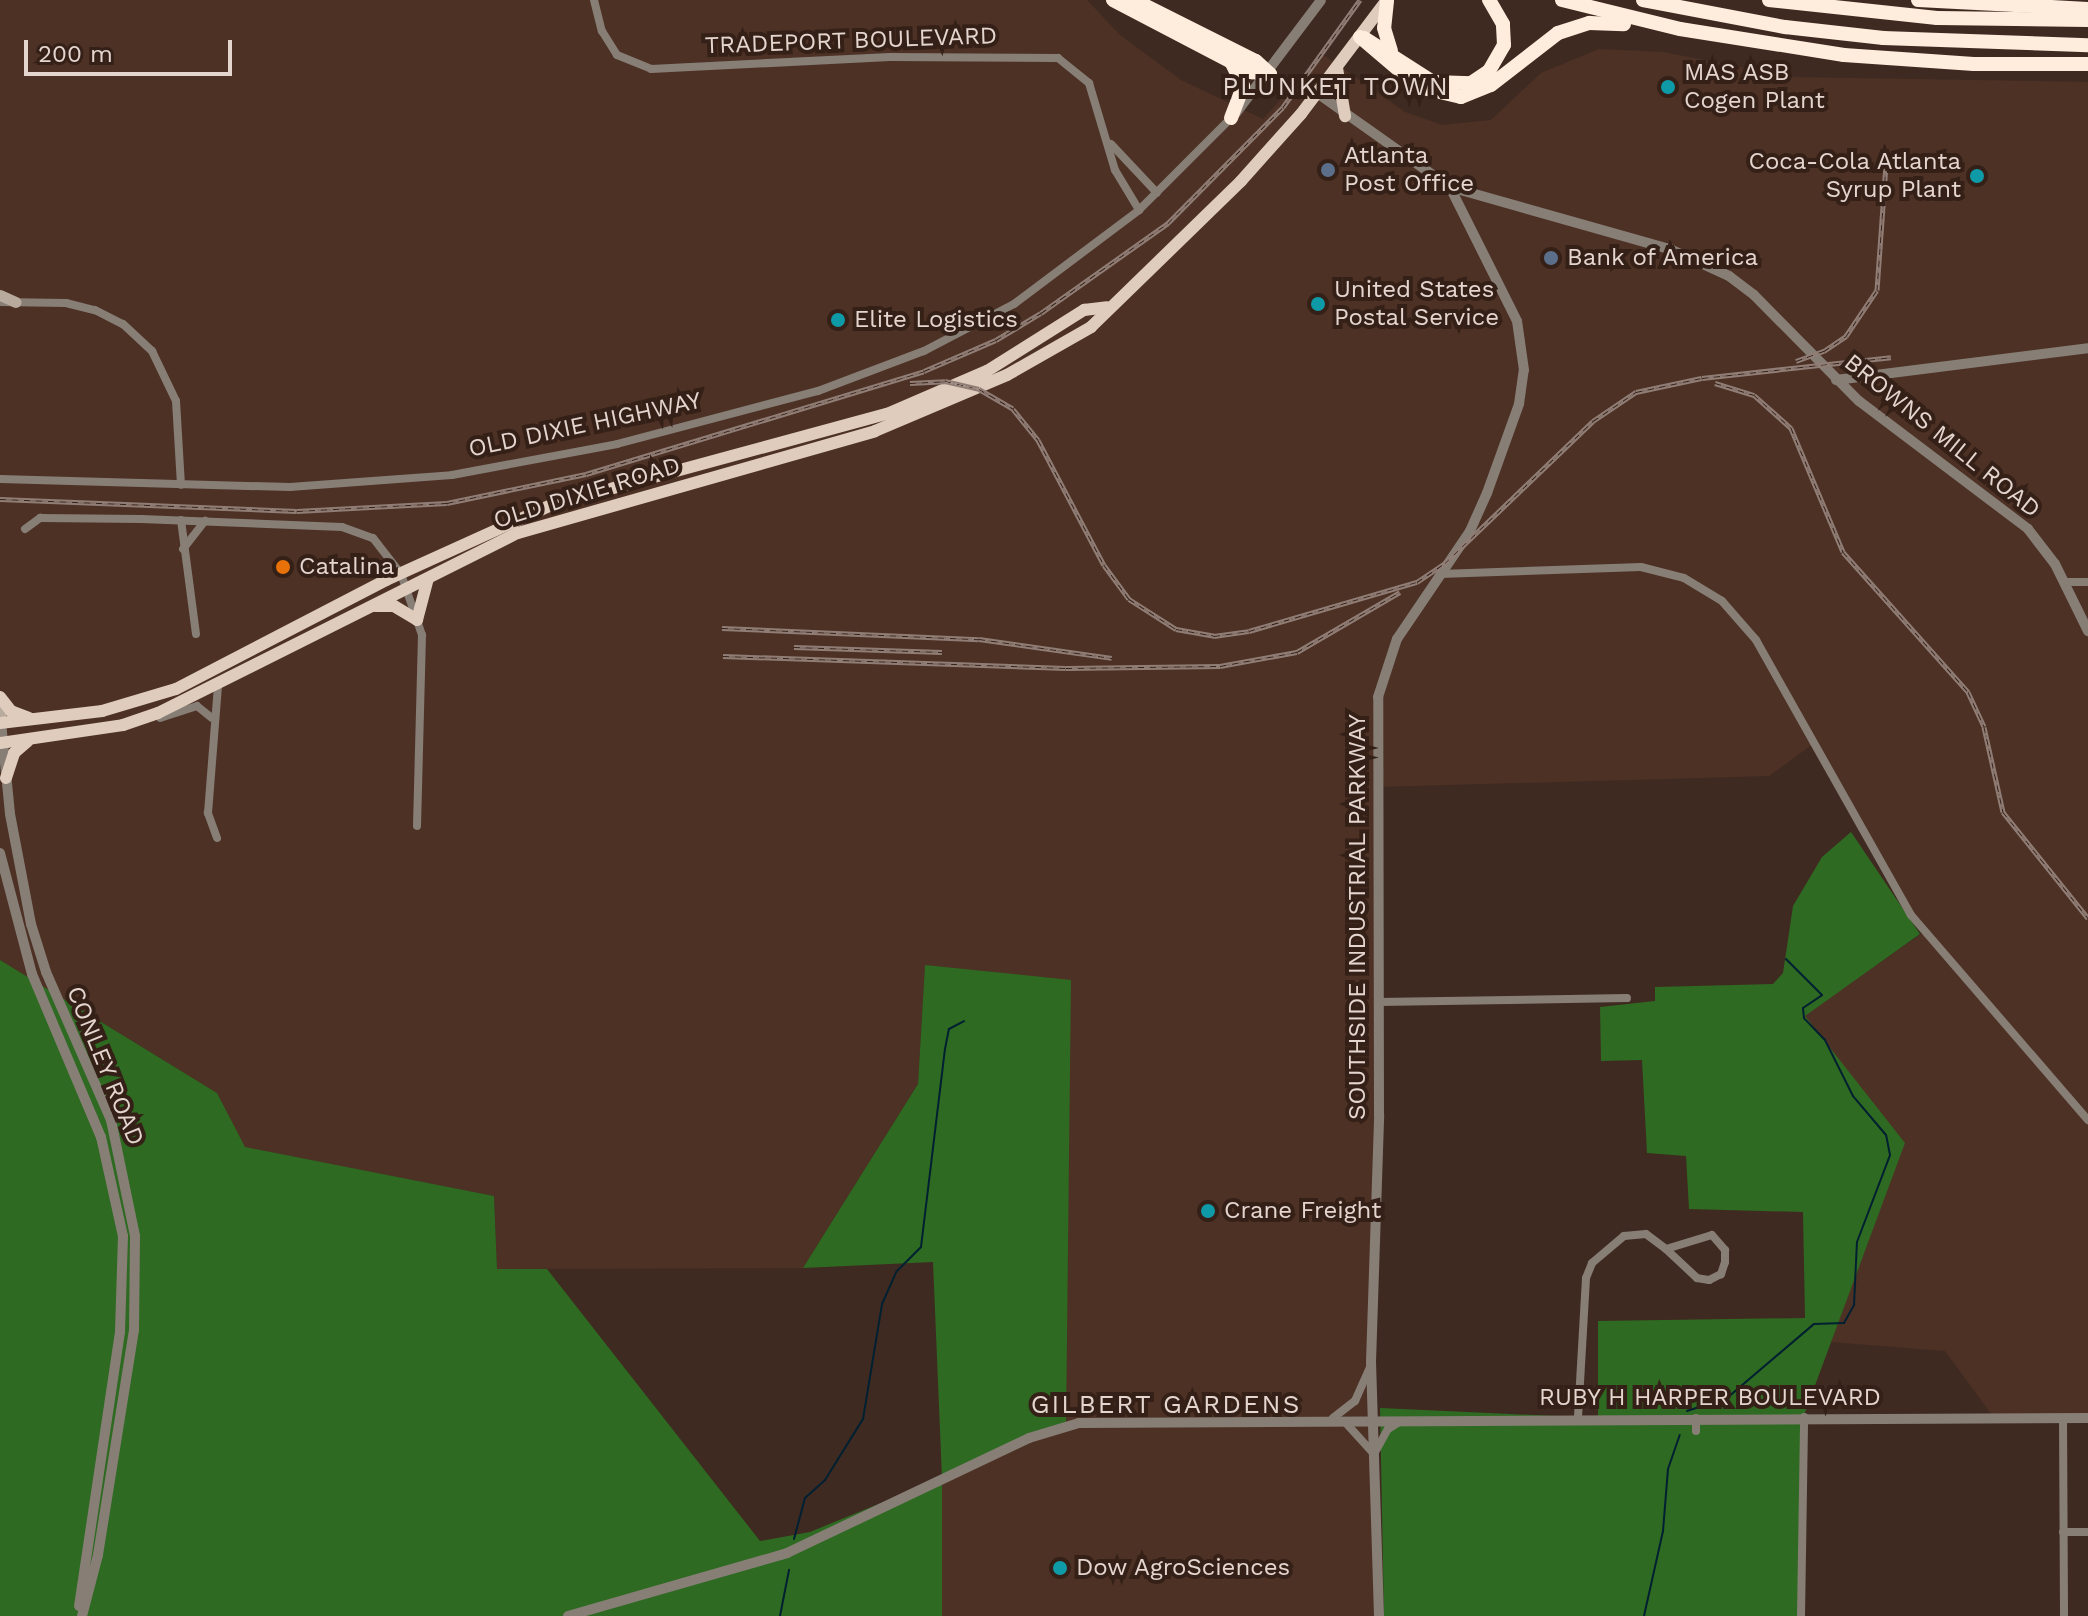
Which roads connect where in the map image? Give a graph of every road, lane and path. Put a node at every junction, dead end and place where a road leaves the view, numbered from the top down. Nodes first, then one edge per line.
1 (594, 0) edge
2 (1113, 0) edge
3 (1134, 0) edge
4 (1321, 0) edge
5 (1387, 0) edge
6 (1489, 0) edge
7 (1562, 0) edge
8 (1643, 0) edge
9 (1682, 0) edge
10 (1769, 0) edge
11 (1918, 0) edge
12 (2088, 9) edge
13 (2088, 20) edge
14 (1680, 29) junction
15 (1360, 37) junction
16 (1981, 44) junction
17 (2088, 45) edge
18 (1394, 55) junction
19 (1231, 62) junction
20 (2088, 64) edge
21 (1337, 67) junction
22 (1270, 74) junction
23 (1317, 93) junction
24 (1345, 116) junction
25 (1231, 118) junction
26 (1105, 133) junction
27 (1450, 187) junction
28 (1157, 193) junction
29 (1139, 210) junction
30 (0, 295) edge
31 (0, 302) edge
32 (16, 302) junction
33 (0, 309) edge
34 (2088, 348) edge
35 (1836, 380) junction
36 (887, 420) junction
37 (0, 479) edge
38 (181, 485) junction
39 (181, 520) junction
40 (205, 521) junction
41 (25, 529) dead end
42 (182, 550) junction
43 (401, 574) junction
44 (1440, 574) junction
45 (429, 576) junction
46 (2065, 582) junction
47 (2088, 582) edge
48 (405, 589) junction
49 (372, 606) junction
50 (417, 620) junction
51 (2088, 631) edge
52 (196, 634) dead end
53 (218, 687) junction
54 (0, 697) edge
55 (0, 709) edge
56 (212, 719) junction
57 (36, 720) junction
58 (0, 722) edge
59 (89, 730) junction
60 (31, 739) junction
61 (1, 743) edge
62 (6, 778) junction
63 (417, 826) dead end
64 (217, 838) dead end
65 (0, 853) edge
66 (1627, 998) dead end
67 (1378, 1002) junction
68 (2088, 1120) edge
69 (1666, 1249) junction
70 (1371, 1362) junction
71 (1578, 1417) junction
72 (1804, 1417) junction
73 (1333, 1418) junction
74 (1372, 1418) junction
75 (1407, 1418) junction
76 (1696, 1418) junction
77 (2063, 1418) junction
78 (2088, 1418) edge
79 (1696, 1431) dead end
80 (1374, 1454) junction
81 (2063, 1532) junction
82 (2088, 1532) edge
83 (80, 1616) edge
84 (568, 1616) edge
85 (1379, 1616) edge
86 (1801, 1616) edge
87 (2064, 1616) edge

1 - 26 street, TRADEPORT BOULEVARD
2 - 19 highway
3 - 22 highway
4 - 22 street
5 - 15 main road
5 - 18 highway
6 - 18 highway
7 - 14 highway
8 - 16 highway
9 - 16 highway
10 - 13 highway
11 - 12 highway
14 - 15 highway
14 - 20 highway
15 - 18 highway
15 - 21 main road
16 - 17 highway
19 - 22 highway
19 - 25 highway
21 - 23 main road
21 - 24 main road
22 - 25 street
23 - 24 street, BROWNS MILL ROAD
23 - 36 main road
24 - 27 street, BROWNS MILL ROAD
25 - 28 street, OLD DIXIE HIGHWAY
26 - 28 street, TRADEPORT BOULEVARD
26 - 29 street, TRADEPORT BOULEVARD
27 - 35 street, BROWNS MILL ROAD
27 - 44 street, SOUTHSIDE INDUSTRIAL PARKWAY
28 - 29 street, OLD DIXIE HIGHWAY
29 - 38 street, OLD DIXIE HIGHWAY
30 - 32 main road
31 - 32 street
32 - 33 main road
32 - 38 street
34 - 35 street
35 - 46 street, BROWNS MILL ROAD
36 - 43 main road, OLD DIXIE ROAD
36 - 45 main road, OLD DIXIE ROAD
37 - 38 street, OLD DIXIE HIGHWAY
39 - 40 street
39 - 41 street
39 - 42 street
40 - 42 street
40 - 43 street
42 - 52 street
43 - 48 street
43 - 57 main road, OLD DIXIE ROAD
44 - 67 street, SOUTHSIDE INDUSTRIAL PARKWAY
44 - 68 street
45 - 48 main road, OLD DIXIE ROAD
45 - 50 main road
46 - 47 street
46 - 51 street, BROWNS MILL ROAD
48 - 49 main road, OLD DIXIE ROAD
48 - 50 street
49 - 50 main road
49 - 53 main road, OLD DIXIE ROAD
50 - 63 street
53 - 56 street
53 - 59 main road, OLD DIXIE ROAD
54 - 57 main road
55 - 58 main road
56 - 59 street
56 - 64 street
57 - 58 main road, OLD DIXIE ROAD
58 - 61 street, CONLEY ROAD
59 - 60 main road, OLD DIXIE ROAD
60 - 61 main road, OLD DIXIE ROAD
60 - 62 main road
61 - 62 street, CONLEY ROAD
62 - 83 street, CONLEY ROAD
65 - 83 street, CONLEY ROAD
66 - 67 street
67 - 70 street, SOUTHSIDE INDUSTRIAL PARKWAY
69 - 69 street
69 - 71 street
70 - 73 street, SOUTHSIDE INDUSTRIAL PARKWAY
70 - 74 street, SOUTHSIDE INDUSTRIAL PARKWAY
71 - 75 street, RUBY H HARPER BOULEVARD
71 - 76 street, RUBY H HARPER BOULEVARD
72 - 76 street, RUBY H HARPER BOULEVARD
72 - 77 street, RUBY H HARPER BOULEVARD
72 - 86 street
73 - 74 street, RUBY H HARPER BOULEVARD
73 - 80 street
73 - 84 street, RUBY H HARPER BOULEVARD
74 - 75 street, RUBY H HARPER BOULEVARD
74 - 80 street, SOUTHSIDE INDUSTRIAL PARKWAY
75 - 80 street
76 - 79 street
77 - 78 street, RUBY H HARPER BOULEVARD
77 - 81 street
80 - 85 street, SOUTHSIDE INDUSTRIAL PARKWAY
81 - 82 street
81 - 87 street

